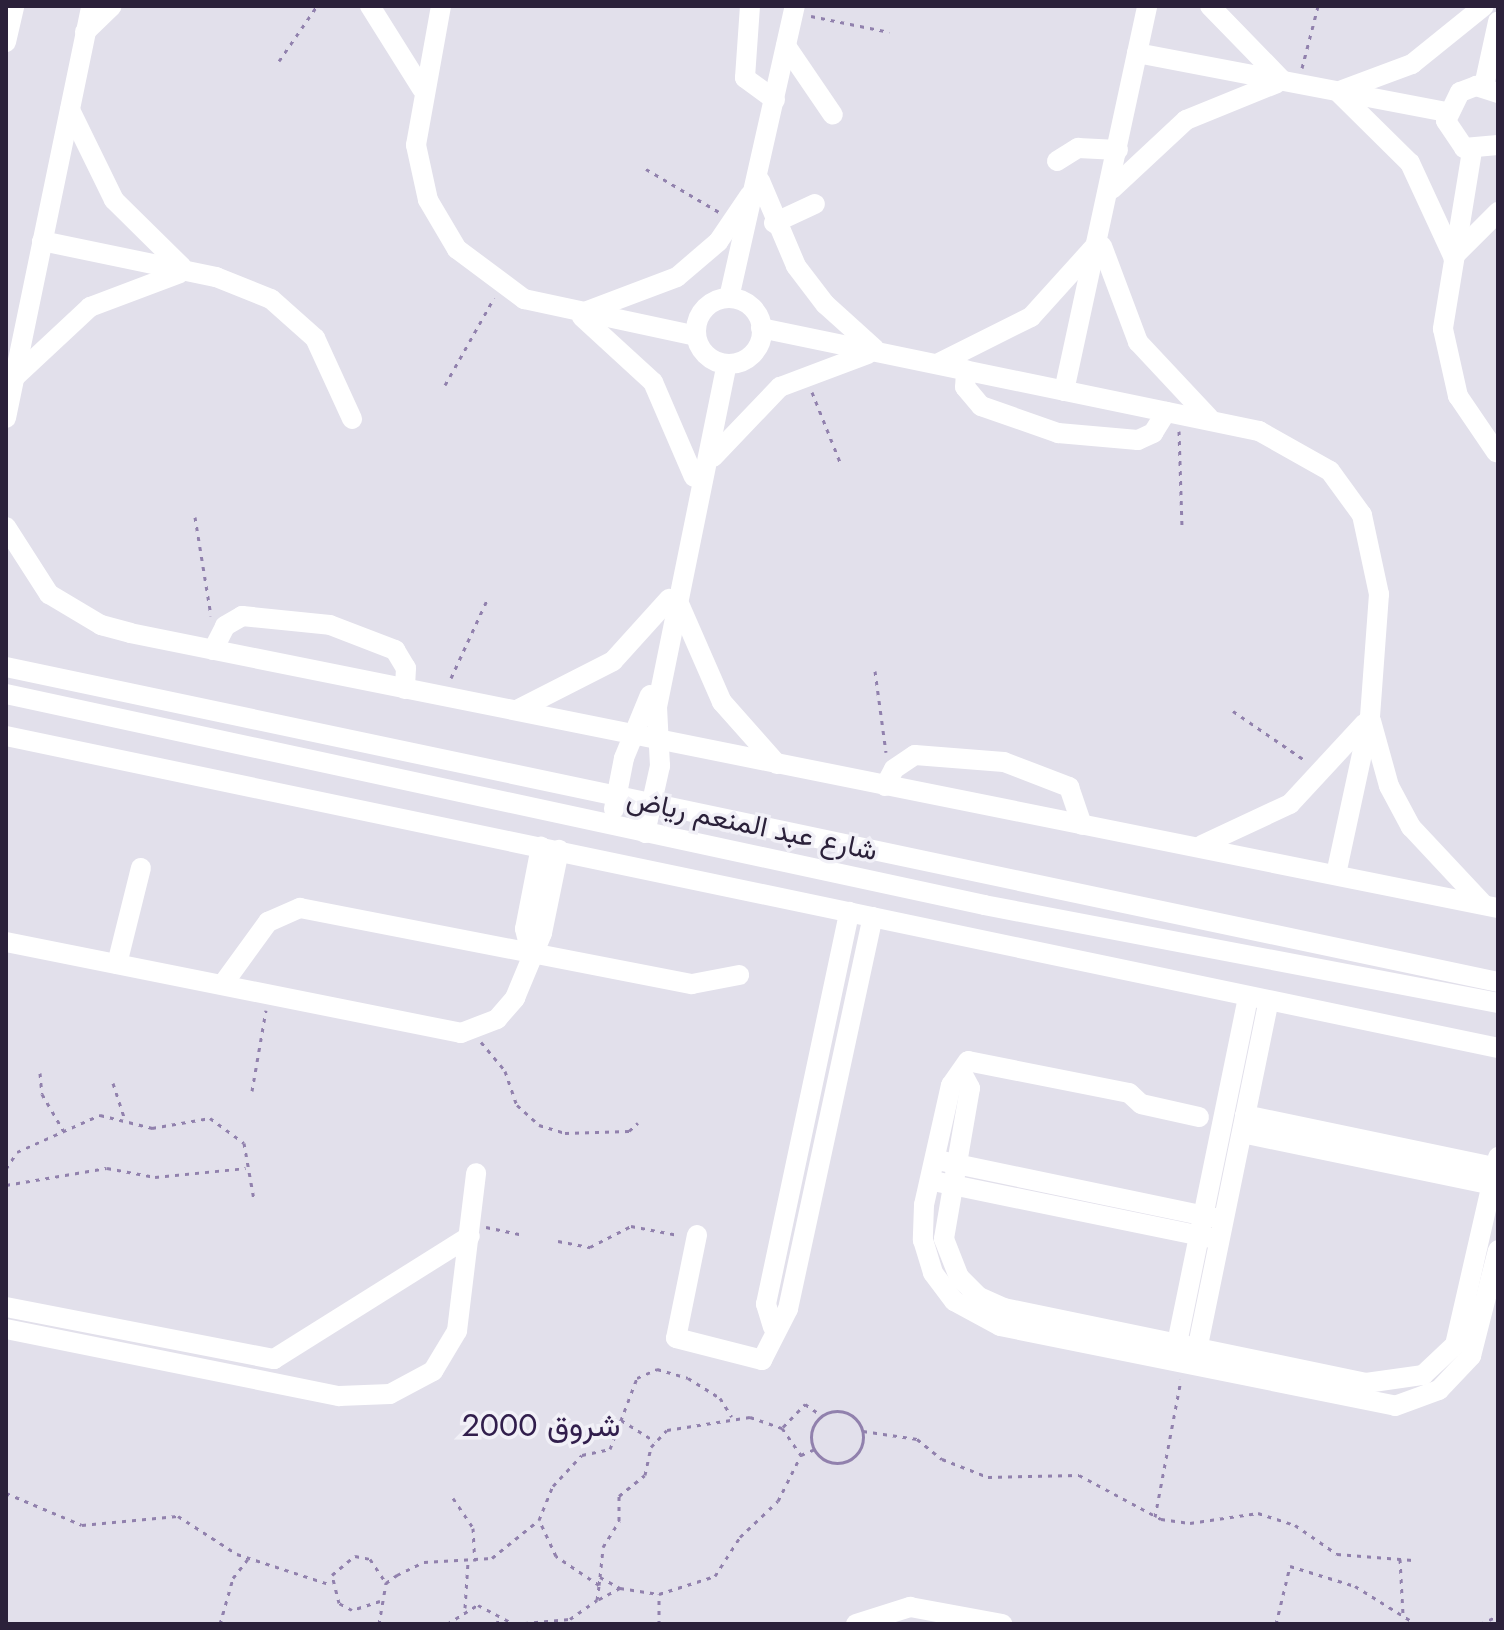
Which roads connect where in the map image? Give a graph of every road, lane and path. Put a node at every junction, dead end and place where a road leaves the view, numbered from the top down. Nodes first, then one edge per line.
1 (14, 6) edge
2 (91, 6) edge
3 (112, 6) edge
4 (317, 6) edge
5 (370, 6) edge
6 (441, 6) edge
7 (750, 6) edge
8 (1147, 6) edge
9 (1210, 6) edge
10 (1318, 6) edge
11 (1484, 6) edge
12 (794, 9) edge
13 (1498, 22) edge
14 (85, 32) junction
15 (889, 32) dead end
16 (6, 42) edge
17 (786, 46) junction
18 (1137, 53) junction
19 (279, 61) dead end
20 (1291, 82) junction
21 (422, 89) junction
22 (1491, 90) edge
23 (1336, 91) junction
24 (775, 100) junction
25 (69, 108) junction
26 (1446, 112) junction
27 (833, 115) dead end
28 (1498, 145) edge
29 (1118, 150) junction
30 (1472, 151) junction
31 (1057, 161) dead end
32 (646, 169) dead end
33 (759, 177) junction
34 (1110, 192) junction
35 (815, 204) dead end
36 (1498, 212) edge
37 (774, 223) junction
38 (741, 227) junction
39 (1101, 238) junction
40 (42, 241) junction
41 (1453, 257) junction
42 (188, 271) junction
43 (500, 287) junction
44 (735, 300) junction
45 (576, 313) junction
46 (761, 328) junction
47 (696, 336) junction
48 (879, 352) junction
49 (723, 363) junction
50 (936, 364) junction
51 (966, 370) junction
52 (804, 373) junction
53 (14, 378) junction
54 (445, 385) dead end
55 (1069, 392) junction
56 (1172, 413) junction
57 (6, 418) edge
58 (352, 419) dead end
59 (1214, 422) junction
60 (1496, 452) edge
61 (840, 462) dead end
62 (700, 474) junction
63 (195, 517) dead end
64 (6, 527) edge
65 (1182, 527) dead end
66 (488, 598) dead end
67 (674, 600) junction
68 (214, 646) junction
69 (6, 667) edge
70 (875, 671) dead end
71 (405, 689) junction
72 (6, 694) edge
73 (443, 696) junction
74 (515, 711) junction
75 (1233, 711) dead end
76 (1370, 717) junction
77 (635, 735) junction
78 (6, 736) edge
79 (659, 740) junction
80 (777, 764) junction
81 (1325, 774) junction
82 (887, 781) junction
83 (617, 796) junction
84 (651, 803) junction
85 (1082, 825) junction
86 (612, 826) junction
87 (645, 833) junction
88 (1200, 846) junction
89 (550, 848) junction
90 (141, 868) dead end
91 (1336, 874) junction
92 (1491, 906) edge
93 (849, 912) junction
94 (873, 917) junction
95 (6, 942) edge
96 (530, 949) junction
97 (117, 964) junction
98 (739, 975) dead end
99 (1498, 982) edge
100 (223, 984) junction
101 (269, 994) junction
102 (1258, 999) junction
103 (1498, 1003) edge
104 (474, 1031) junction
105 (1498, 1048) edge
106 (40, 1073) dead end
107 (113, 1083) dead end
108 (252, 1091) dead end
109 (1199, 1117) dead end
110 (125, 1119) junction
111 (638, 1123) dead end
112 (1243, 1124) junction
113 (63, 1130) junction
114 (945, 1162) junction
115 (246, 1168) junction
116 (6, 1169) edge
117 (476, 1173) dead end
118 (1497, 1173) edge
119 (930, 1181) junction
120 (6, 1185) edge
121 (951, 1185) junction
122 (254, 1200) dead end
123 (1212, 1228) junction
124 (470, 1230) junction
125 (520, 1234) dead end
126 (696, 1236) joint
127 (558, 1241) dead end
128 (1498, 1250) edge
129 (6, 1307) edge
130 (773, 1327) junction
131 (6, 1329) edge
132 (1185, 1358) junction
133 (222, 1362) junction
134 (822, 1416) junction
135 (732, 1417) junction
136 (621, 1420) junction
137 (782, 1428) junction
138 (863, 1431) junction
139 (655, 1441) junction
140 (815, 1449) junction
141 (801, 1455) junction
142 (6, 1493) edge
143 (453, 1498) dead end
144 (1155, 1517) junction
145 (539, 1520) junction
146 (248, 1559) junction
147 (1400, 1559) junction
148 (1413, 1560) dead end
149 (468, 1561) junction
150 (475, 1561) junction
151 (600, 1577) junction
152 (386, 1583) junction
153 (329, 1584) junction
154 (599, 1585) junction
155 (620, 1588) junction
156 (659, 1594) junction
157 (597, 1600) junction
158 (380, 1601) junction
159 (465, 1608) junction
160 (1403, 1614) junction
161 (1498, 1616) edge
162 (501, 1617) junction
163 (570, 1621) edge
164 (220, 1624) edge
165 (379, 1624) edge
166 (447, 1624) edge
167 (496, 1624) edge
168 (659, 1624) edge
169 (856, 1624) edge
170 (1002, 1624) edge
171 (1276, 1624) edge
172 (1416, 1624) edge
173 (1480, 1624) edge

1 - 16 street
2 - 14 street
3 - 14 street
4 - 19 path
5 - 21 street
6 - 21 street
7 - 24 street
8 - 18 street
9 - 20 street
10 - 20 path
11 - 23 street
12 - 15 path
12 - 17 street
13 - 22 street
14 - 25 street
17 - 24 street
17 - 27 street
18 - 20 street
18 - 29 street
20 - 23 street
20 - 34 street
21 - 43 street
22 - 26 street
23 - 26 street
23 - 41 street
24 - 33 street
25 - 40 street
25 - 42 street
26 - 30 street
28 - 30 street
29 - 31 street
29 - 34 street
30 - 41 street
32 - 38 path
33 - 37 street
33 - 38 street
34 - 39 street
35 - 37 street
36 - 41 street
37 - 48 street
38 - 44 street
38 - 45 street
39 - 50 street
39 - 55 street
39 - 59 street
40 - 42 street
40 - 53 street
41 - 60 street
42 - 53 street
42 - 58 street
43 - 45 street
43 - 54 path
44 - 46 street
44 - 47 street
45 - 47 street
45 - 62 street
46 - 48 street
46 - 49 street
47 - 49 street
48 - 50 street
48 - 52 street
49 - 62 street
50 - 51 street
51 - 55 street
51 - 56 street
52 - 61 path
52 - 62 street
53 - 57 street
55 - 56 street
56 - 59 street
56 - 65 path
59 - 76 street
62 - 67 street
63 - 68 path
64 - 68 street
66 - 73 path
67 - 74 street
67 - 77 street
67 - 79 street
67 - 80 street
68 - 71 street
68 - 71 street
69 - 83 street, شارع عبد المنعم رياض
70 - 82 path
71 - 73 street
72 - 86 street, شارع عبد المنعم رياض
73 - 74 street
74 - 77 street
75 - 81 path
76 - 81 street
76 - 91 street
76 - 92 street
77 - 79 street
77 - 83 street
78 - 89 street
79 - 80 street
79 - 84 street
80 - 82 street
81 - 88 street
82 - 85 street
82 - 85 street
83 - 84 street, شارع عبد المنعم رياض
83 - 86 street
84 - 87 street
84 - 99 street, شارع عبد المنعم رياض
85 - 88 street
86 - 87 street, شارع عبد المنعم رياض
87 - 103 street, شارع عبد المنعم رياض
88 - 91 street
89 - 93 street
89 - 96 street
90 - 97 street
91 - 92 street
93 - 94 street
93 - 130 street
94 - 102 street
94 - 130 street
95 - 97 street
96 - 98 street
96 - 100 street
96 - 104 street
97 - 100 street
100 - 101 street
101 - 104 street
101 - 108 path
102 - 105 street
102 - 112 street
102 - 123 street
104 - 111 path
106 - 113 path
107 - 110 path
109 - 114 street
110 - 113 path
110 - 115 path
112 - 118 street
112 - 123 street
113 - 116 path
114 - 119 street
114 - 121 street
114 - 123 street
115 - 120 path
115 - 122 path
117 - 124 street
118 - 132 street
119 - 121 street
119 - 132 street
121 - 123 street
121 - 132 street
123 - 132 street
124 - 125 path
124 - 133 street
124 - 133 street
126 - 127 path
126 - 130 street
128 - 132 street
129 - 133 street
131 - 133 street
132 - 144 path
134 - 137 path
134 - 138 path
134 - 140 path
135 - 136 path
135 - 137 path
135 - 139 path
136 - 139 path
136 - 145 path
137 - 141 path
138 - 140 path
138 - 144 path
139 - 151 path
140 - 141 path
141 - 156 path
142 - 146 path
143 - 150 path
144 - 147 path
145 - 150 path
145 - 154 path
146 - 153 path
146 - 164 path
147 - 148 path
147 - 160 path
149 - 150 path
149 - 152 path
149 - 159 path
151 - 154 path
151 - 155 path
152 - 153 path
152 - 158 path
153 - 158 path
154 - 157 path
155 - 156 path
155 - 157 path
156 - 168 path
157 - 163 path
158 - 165 path
159 - 162 path
159 - 166 path
160 - 171 path
160 - 172 path
161 - 173 path
162 - 163 path
162 - 167 path
169 - 170 street

